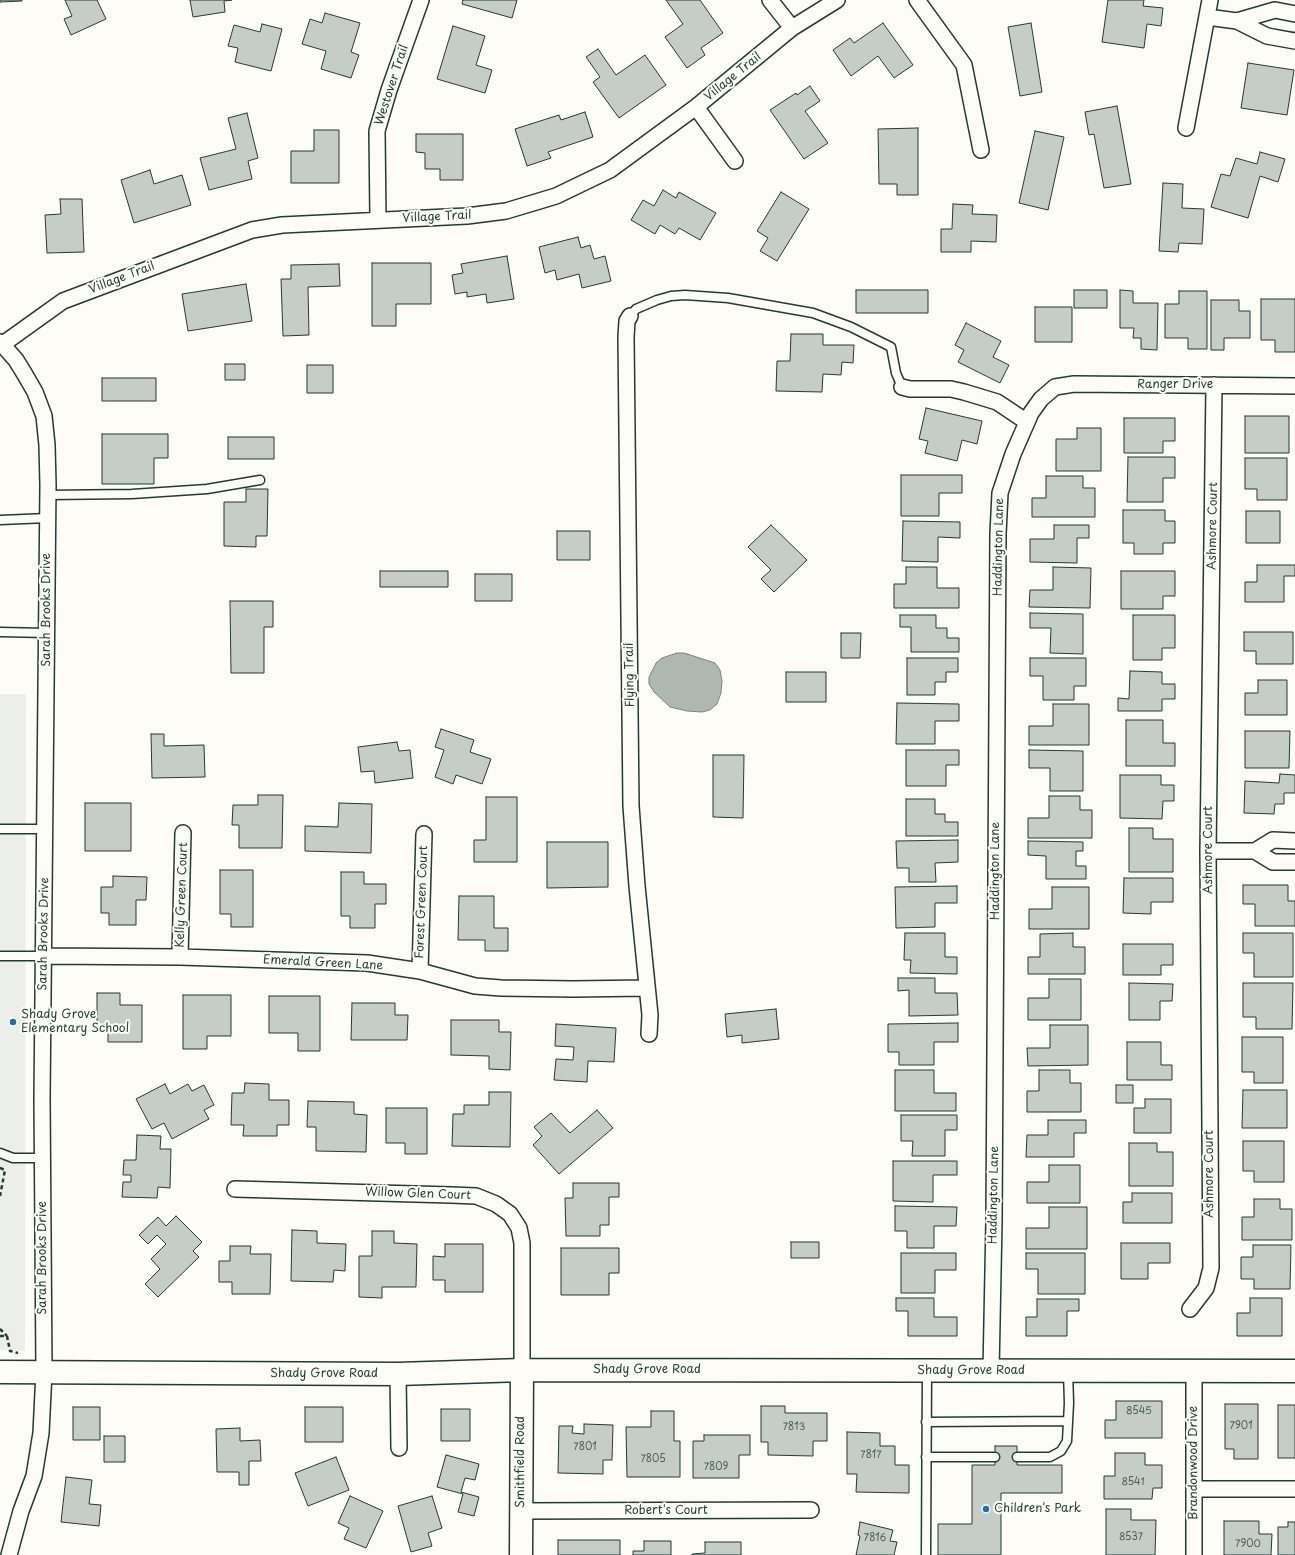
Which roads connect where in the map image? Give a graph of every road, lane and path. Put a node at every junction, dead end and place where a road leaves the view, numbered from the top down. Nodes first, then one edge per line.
1 (770, 0) edge
2 (837, 0) edge
3 (918, 0) edge
4 (1210, 0) edge
5 (416, 1) edge
6 (1295, 14) edge
7 (1207, 17) junction
8 (1237, 21) junction
9 (792, 28) junction
10 (1295, 41) edge
11 (696, 107) junction
12 (1186, 128) dead end
13 (981, 150) dead end
14 (735, 161) dead end
15 (378, 220) junction
16 (630, 316) joint
17 (2, 343) edge
18 (1214, 385) junction
19 (1295, 386) edge
20 (902, 387) joint
21 (1055, 387) joint
22 (1027, 422) junction
23 (260, 480) dead end
24 (48, 495) junction
25 (48, 518) junction
26 (0, 520) edge
27 (0, 632) edge
28 (47, 633) junction
29 (0, 829) edge
30 (45, 829) junction
31 (183, 834) dead end
32 (424, 834) dead end
33 (1295, 841) edge
34 (1208, 851) junction
35 (1255, 851) junction
36 (1295, 862) edge
37 (0, 956) edge
38 (44, 956) junction
39 (180, 957) junction
40 (420, 971) junction
41 (647, 988) junction
42 (649, 1034) dead end
43 (0, 1153) edge
44 (43, 1158) junction
45 (0, 1168) edge
46 (235, 1189) dead end
47 (0, 1196) edge
48 (1190, 1309) dead end
49 (0, 1329) edge
50 (0, 1336) edge
51 (8, 1336) junction
52 (24, 1355) dead end
53 (522, 1370) junction
54 (927, 1370) junction
55 (991, 1371) junction
56 (1068, 1371) junction
57 (1194, 1371) junction
58 (0, 1372) edge
59 (44, 1372) junction
60 (1295, 1372) edge
61 (398, 1374) junction
62 (1068, 1421) junction
63 (926, 1422) junction
64 (398, 1448) dead end
65 (926, 1457) junction
66 (995, 1457) dead end
67 (1016, 1457) dead end
68 (1194, 1489) junction
69 (1295, 1490) edge
70 (811, 1510) dead end
71 (521, 1511) junction
72 (9, 1555) edge
73 (521, 1555) edge
74 (926, 1555) edge
75 (1194, 1555) edge

1 - 9 street
2 - 9 street, Village Trail
3 - 13 street
4 - 7 street
5 - 15 street, Westover Trail
6 - 8 street
7 - 8 street
7 - 12 street
8 - 10 street
9 - 11 street, Village Trail
11 - 14 street
11 - 15 street, Village Trail
15 - 17 street, Village Trail
16 - 20 lane
16 - 41 street, Flying Trail
17 - 24 street, Sarah Brooks Drive
18 - 19 street, Ranger Drive
18 - 21 street, Ranger Drive
18 - 34 street, Ashmore Court
20 - 22 street
21 - 22 street, Haddington Lane
22 - 55 street, Haddington Lane
23 - 24 lane
24 - 25 street, Sarah Brooks Drive
25 - 26 lane
25 - 28 street, Sarah Brooks Drive
27 - 28 lane
28 - 30 street, Sarah Brooks Drive
29 - 30 lane
30 - 38 street, Sarah Brooks Drive
31 - 39 street, Kelly Green Court
32 - 40 street, Forest Green Court
33 - 35 street
34 - 35 street
34 - 48 street, Ashmore Court
35 - 36 street
37 - 38 lane
38 - 39 street, Emerald Green Lane
38 - 44 street, Sarah Brooks Drive
39 - 40 street, Emerald Green Lane
40 - 41 street, Emerald Green Lane
41 - 42 street, Flying Trail
43 - 44 lane
44 - 59 street, Sarah Brooks Drive
45 - 47 path
46 - 53 street, Willow Glen Court
49 - 51 path
50 - 51 path
51 - 52 path
53 - 54 street, Shady Grove Road
53 - 61 street, Shady Grove Road
53 - 71 street, Smithfield Road
54 - 55 street, Shady Grove Road
54 - 63 lane
55 - 56 street, Shady Grove Road
56 - 57 street, Shady Grove Road
56 - 62 lane
57 - 60 street, Shady Grove Road
57 - 68 street, Brandonwood Drive
58 - 59 street, Shady Grove Road
59 - 61 street, Shady Grove Road
59 - 72 street, Sarah Brooks Drive
61 - 64 street
62 - 63 lane
62 - 67 lane
63 - 65 lane
65 - 66 lane
65 - 74 lane
68 - 69 street
68 - 75 street, Brandonwood Drive
70 - 71 street, Robert's Court
71 - 73 street, Smithfield Road

